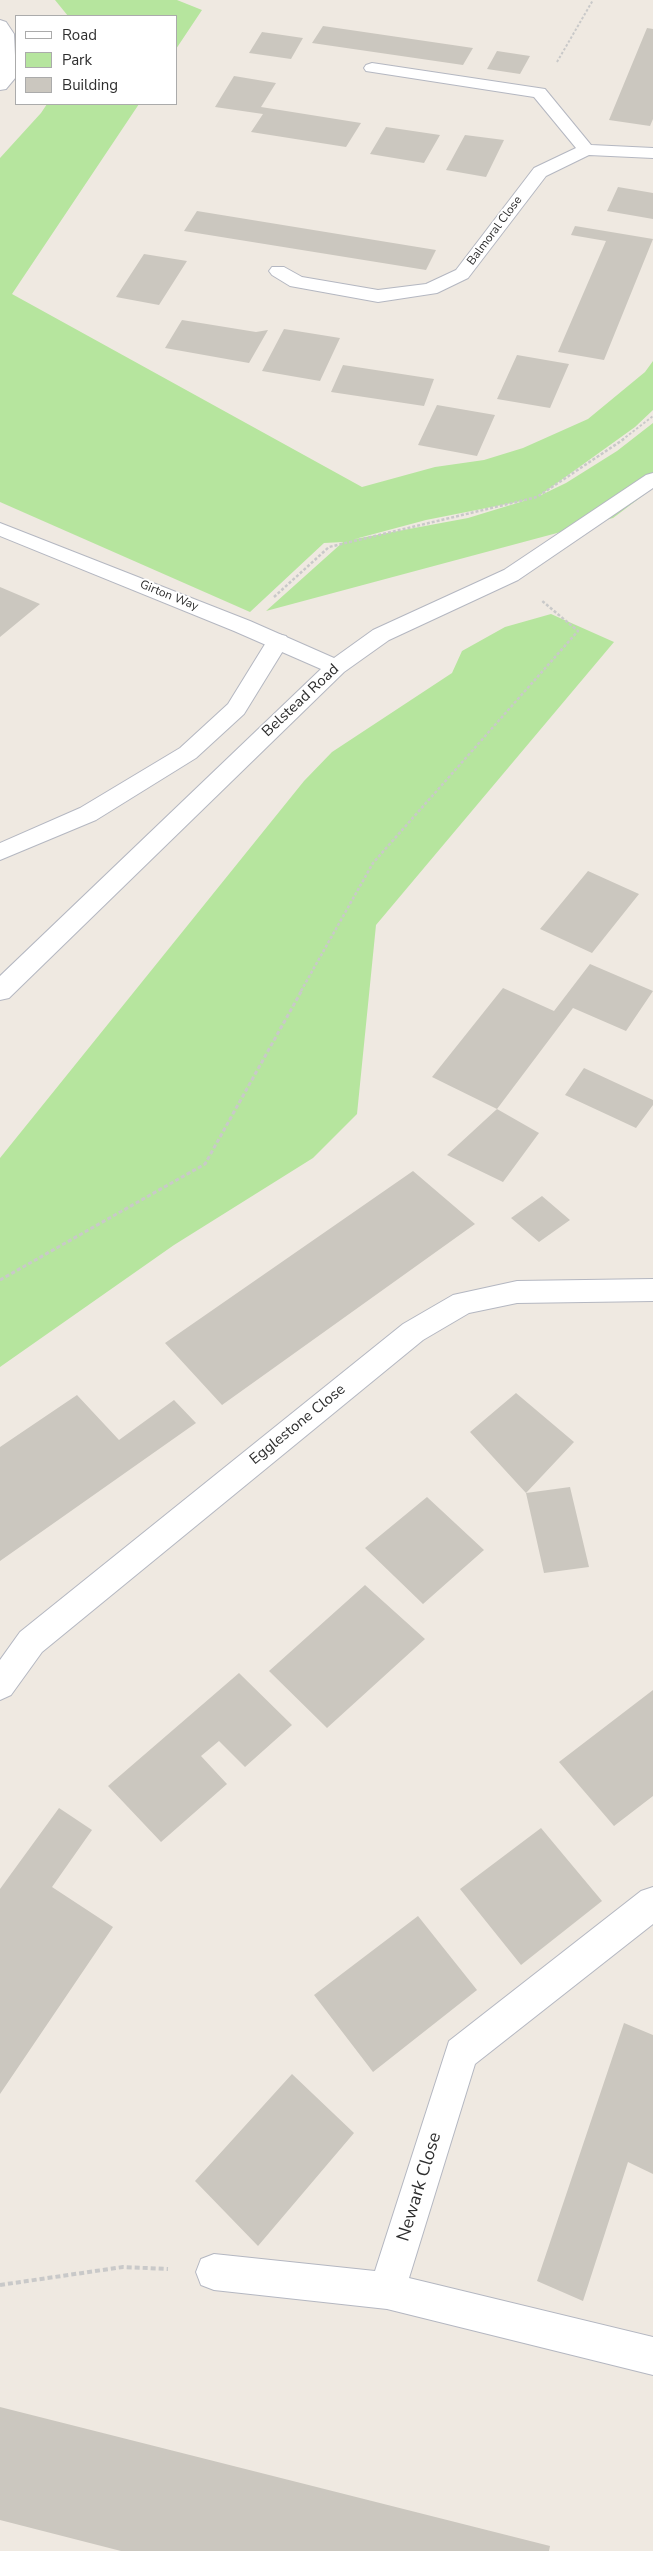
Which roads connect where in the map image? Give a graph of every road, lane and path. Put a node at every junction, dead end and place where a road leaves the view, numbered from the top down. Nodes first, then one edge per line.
1 (593, 0) edge
2 (0, 25) edge
3 (372, 68) dead end
4 (0, 85) edge
5 (539, 93) junction
6 (586, 150) junction
7 (653, 152) edge
8 (278, 271) dead end
9 (653, 416) edge
10 (653, 479) edge
11 (0, 529) edge
12 (511, 575) junction
13 (242, 626) junction
14 (278, 642) junction
15 (336, 667) junction
16 (0, 852) edge
17 (0, 991) edge
18 (0, 1280) edge
19 (653, 1290) edge
20 (0, 1685) edge
21 (653, 1903) edge
22 (214, 2272) joint
23 (0, 2285) edge
24 (387, 2291) junction
25 (653, 2356) edge

1 - 5 path
2 - 4 street
3 - 5 street
5 - 6 street
6 - 7 street, Balmoral Close
6 - 8 street, Balmoral Close
9 - 13 path
10 - 12 street, Belstead Road
11 - 13 street, Girton Way
12 - 15 street, Belstead Road
12 - 18 path
13 - 14 street, Girton Way
14 - 15 street, Girton Way
14 - 16 street
15 - 17 street, Belstead Road
19 - 20 street, Egglestone Close
21 - 24 street, Newark Close
22 - 23 path
22 - 24 street
24 - 25 street

